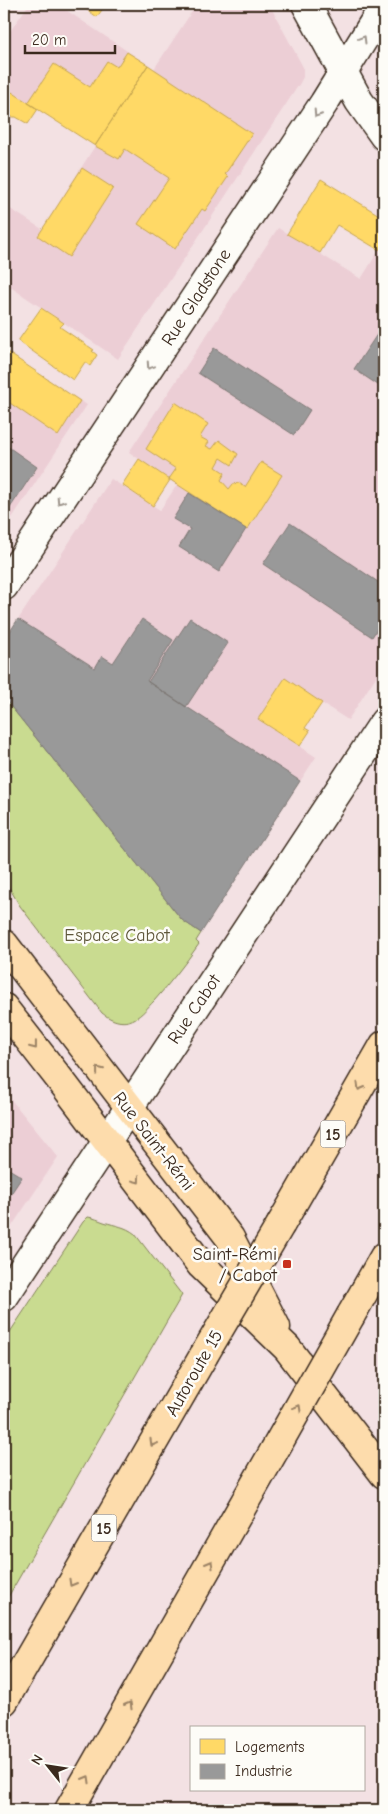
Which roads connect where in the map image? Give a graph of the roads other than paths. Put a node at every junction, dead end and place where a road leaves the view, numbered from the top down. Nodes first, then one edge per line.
1 (306, 4) edge
2 (384, 6) edge
3 (343, 72) junction
4 (384, 136) edge
5 (4, 586) edge
6 (384, 722) edge
7 (4, 944) edge
8 (4, 1008) edge
9 (384, 1044) edge
10 (129, 1108) junction
11 (107, 1141) junction
12 (384, 1256) edge
13 (4, 1297) edge
14 (287, 1348) junction
15 (384, 1474) edge
16 (4, 1701) edge
17 (70, 1810) edge

1 - 3 street
3 -> 2 street, Rue Gladstone
3 - 4 street
3 -> 5 street, Rue Gladstone
6 - 10 street, Rue Cabot
10 -> 7 main road, Rue Saint-Rémi
8 -> 11 main road, Rue Saint-Rémi
9 -> 16 main road, Autoroute 15 / 15, bridge
10 - 11 street, Rue Cabot
10 - 14 main road, Rue Saint-Rémi
11 - 13 street, Rue Cabot
11 -> 14 main road, Rue Saint-Rémi
17 -> 12 main road, bridge
14 - 15 main road, Rue Saint-Rémi

